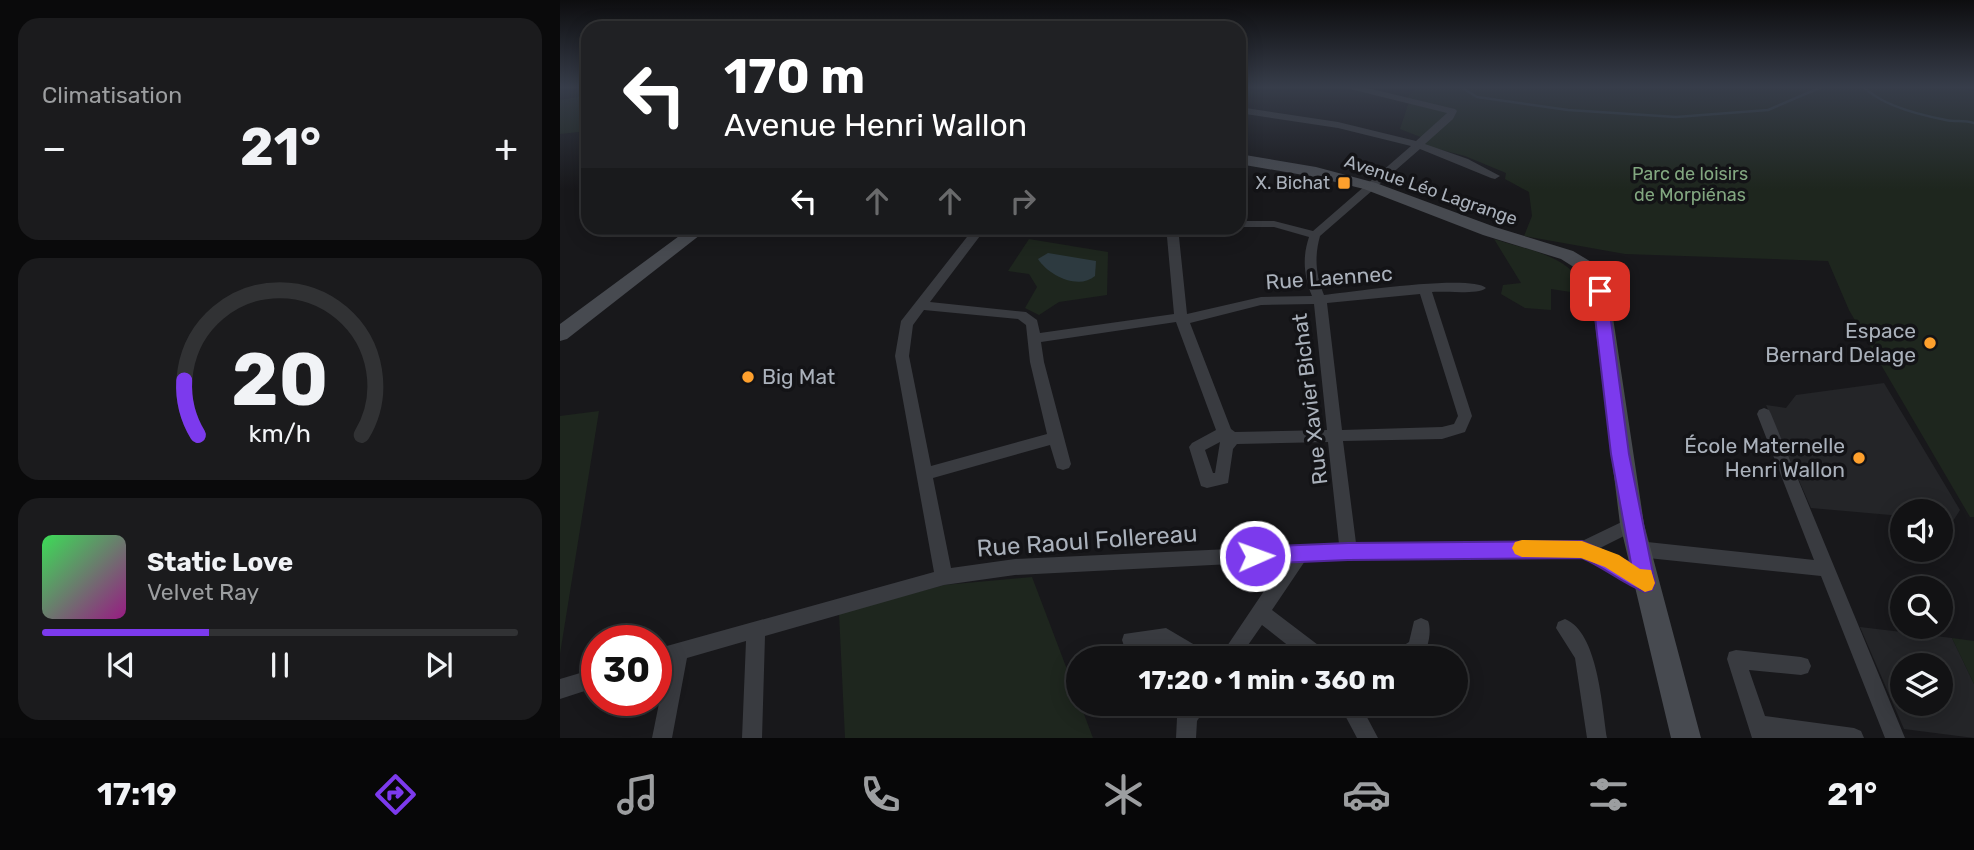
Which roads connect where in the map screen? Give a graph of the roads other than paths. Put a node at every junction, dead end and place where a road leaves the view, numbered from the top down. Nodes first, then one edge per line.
1 (1309, 120) edge
2 (1446, 120) edge
3 (1418, 144) junction
4 (1246, 160) edge
5 (1495, 176) dead end
6 (1370, 186) junction
7 (1246, 223) edge
8 (691, 235) edge
9 (974, 235) edge
10 (1174, 235) edge
11 (1315, 235) junction
12 (1480, 288) dead end
13 (1424, 290) junction
14 (1320, 300) junction
15 (920, 304) junction
16 (1181, 319) junction
17 (560, 334) edge
18 (1034, 338) junction
19 (1764, 414) dead end
20 (1336, 437) junction
21 (1055, 438) junction
22 (1063, 464) dead end
23 (924, 474) junction
24 (1632, 524) junction
25 (1582, 549) junction
26 (1638, 549) junction
27 (1348, 551) junction
28 (1300, 554) junction
29 (1255, 556) junction
30 (1827, 569) junction
31 (944, 577) junction
32 (1645, 583) junction
33 (1273, 592) junction
34 (1260, 612) junction
35 (1421, 627) dead end
36 (1565, 628) dead end
37 (756, 629) junction
38 (1132, 640) dead end
39 (1180, 646) edge
40 (1236, 646) edge
41 (1304, 646) edge
42 (1417, 646) edge
43 (679, 651) junction
44 (672, 653) edge
45 (1801, 666) dead end
46 (581, 682) edge
47 (560, 689) edge
48 (1189, 716) edge
49 (1356, 716) edge
50 (1760, 731) edge
51 (1186, 737) edge
52 (662, 738) edge
53 (752, 738) edge
54 (1368, 738) edge
55 (1597, 738) edge
56 (1686, 738) edge
57 (1854, 738) edge
58 (1895, 738) edge

1 - 3 street
2 - 3 street
3 - 5 street
3 - 6 street
4 - 6 street, Avenue Léo Lagrange
6 - 11 street
6 - 24 street, Avenue Léo Lagrange
7 - 11 street
8 - 17 street
9 - 15 street
10 - 16 street
11 - 14 street, Rue Xavier Bichat
12 - 13 street, Rue Laennec
13 - 14 street, Rue Laennec
13 - 20 street
14 - 16 street, Rue Laennec
14 - 20 street, Rue Xavier Bichat
15 - 18 street
15 - 23 street
16 - 18 street, Rue Laennec
16 - 20 street
18 - 21 street
19 - 30 street
20 - 27 street, Rue Xavier Bichat
21 - 22 street
21 - 23 street
23 - 31 street
24 - 25 street
24 - 26 street
25 - 27 street, Rue Raoul Follereau
25 - 32 street, Rue Raoul Follereau
26 - 30 street
26 - 32 street
27 - 28 street, Rue Raoul Follereau
28 - 29 street, Rue Raoul Follereau
28 - 33 street
29 - 31 street, Rue Raoul Follereau
29 - 33 street
30 - 58 street
31 - 37 street, Rue Raoul Follereau
32 - 56 street
33 - 34 street
34 - 40 street
34 - 41 street
35 - 42 street
36 - 55 street
37 - 43 street, Rue Raoul Follereau
37 - 53 street
38 - 39 street
43 - 44 street, Rue Raoul Follereau
43 - 52 street
45 - 50 street
46 - 47 street
48 - 51 street
49 - 54 street
50 - 57 street

